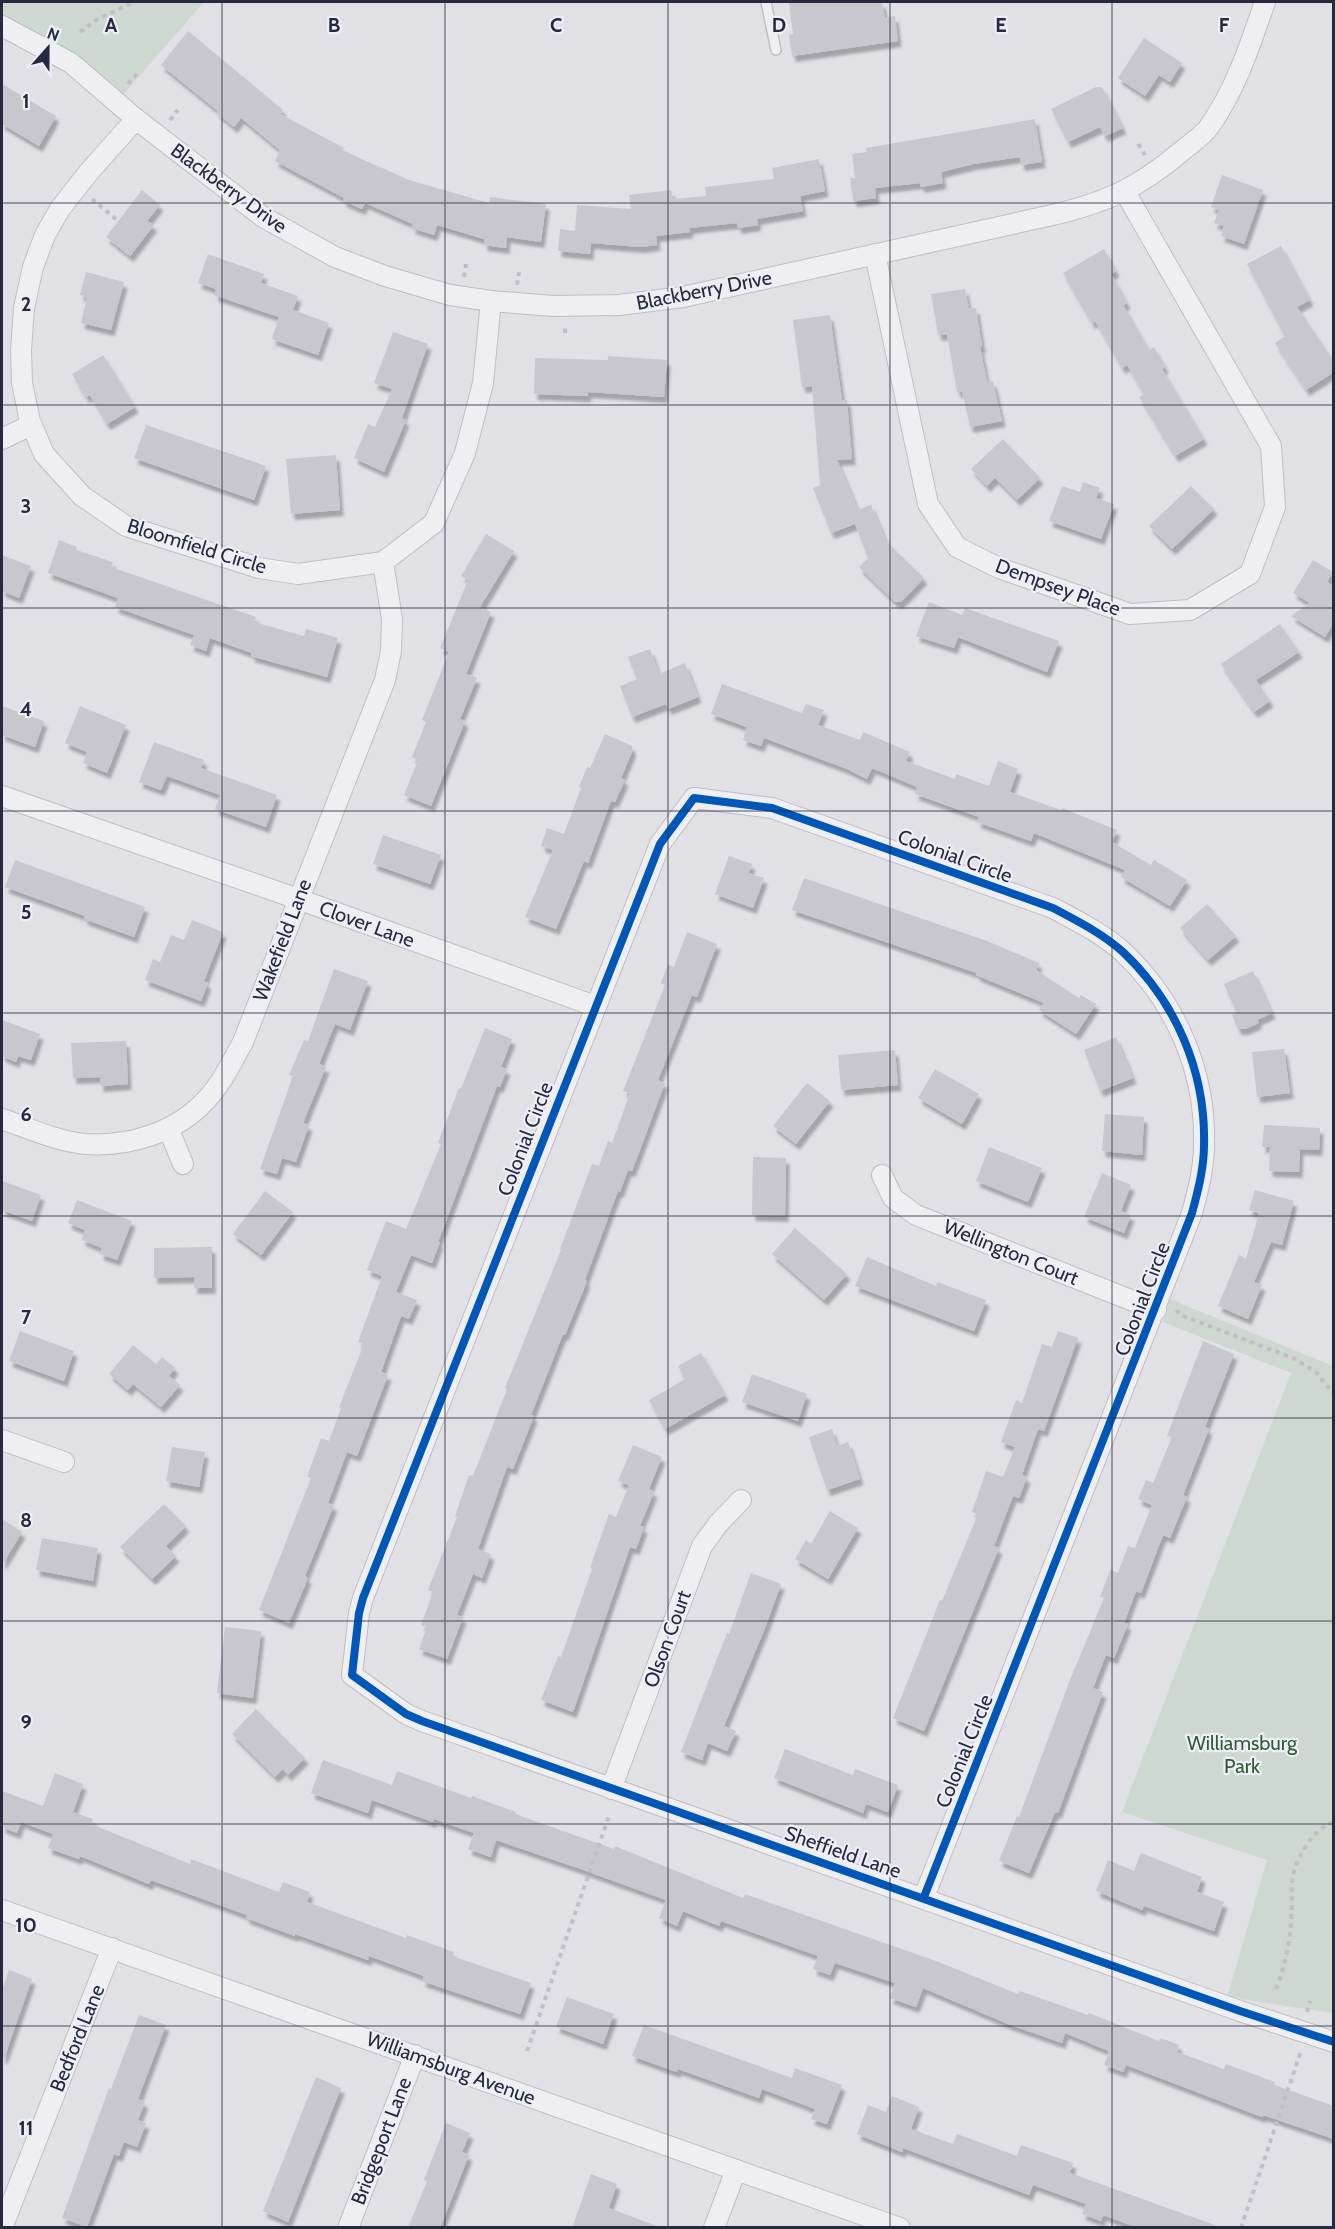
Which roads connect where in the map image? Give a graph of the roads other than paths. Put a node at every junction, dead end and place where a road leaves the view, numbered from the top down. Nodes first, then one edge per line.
1 (766, 2) edge
2 (1265, 2) edge
3 (2, 26) edge
4 (776, 50) dead end
5 (136, 119) junction
6 (1125, 192) junction
7 (875, 254) junction
8 (491, 301) junction
9 (31, 425) junction
10 (2, 439) edge
11 (383, 562) junction
12 (2, 796) edge
13 (298, 899) junction
14 (595, 1006) junction
15 (2, 1119) edge
16 (168, 1128) junction
17 (183, 1164) dead end
18 (882, 1175) dead end
19 (1157, 1307) junction
20 (2, 1440) edge
21 (64, 1462) dead end
22 (741, 1500) dead end
23 (352, 1675) joint
24 (611, 1789) junction
25 (924, 1897) junction
26 (2, 1910) edge
27 (112, 1948) junction
28 (1334, 2042) edge
29 (415, 2055) junction
30 (736, 2169) junction
31 (2, 2228) edge
32 (348, 2228) edge
33 (714, 2228) edge
34 (900, 2228) edge

1 - 4 lane
2 - 6 street, Blackberry Drive
3 - 5 street, Blackberry Drive
5 - 8 street, Blackberry Drive
5 - 9 street, Bloomfield Circle
6 - 7 street, Blackberry Drive
6 - 7 street, Dempsey Place
7 - 8 street, Blackberry Drive
8 - 11 street, Bloomfield Circle
9 - 10 street
9 - 11 street, Bloomfield Circle
11 - 13 street, Wakefield Lane
12 - 13 street, Clover Lane
13 - 14 street, Clover Lane
13 - 16 street, Wakefield Lane
14 - 19 street, Colonial Circle
14 - 23 street, Colonial Circle
15 - 16 street, Wakefield Lane
16 - 17 street
18 - 19 street, Wellington Court
19 - 25 street, Colonial Circle
20 - 21 street
22 - 24 street, Olson Court
23 - 24 street, Sheffield Lane
24 - 25 street, Sheffield Lane
25 - 28 street, Sheffield Lane
26 - 27 street, Williamsburg Avenue
27 - 29 street, Williamsburg Avenue
27 - 31 street, Bedford Lane
29 - 30 street, Williamsburg Avenue
29 - 32 street, Bridgeport Lane
30 - 33 street
30 - 34 street, Williamsburg Avenue

